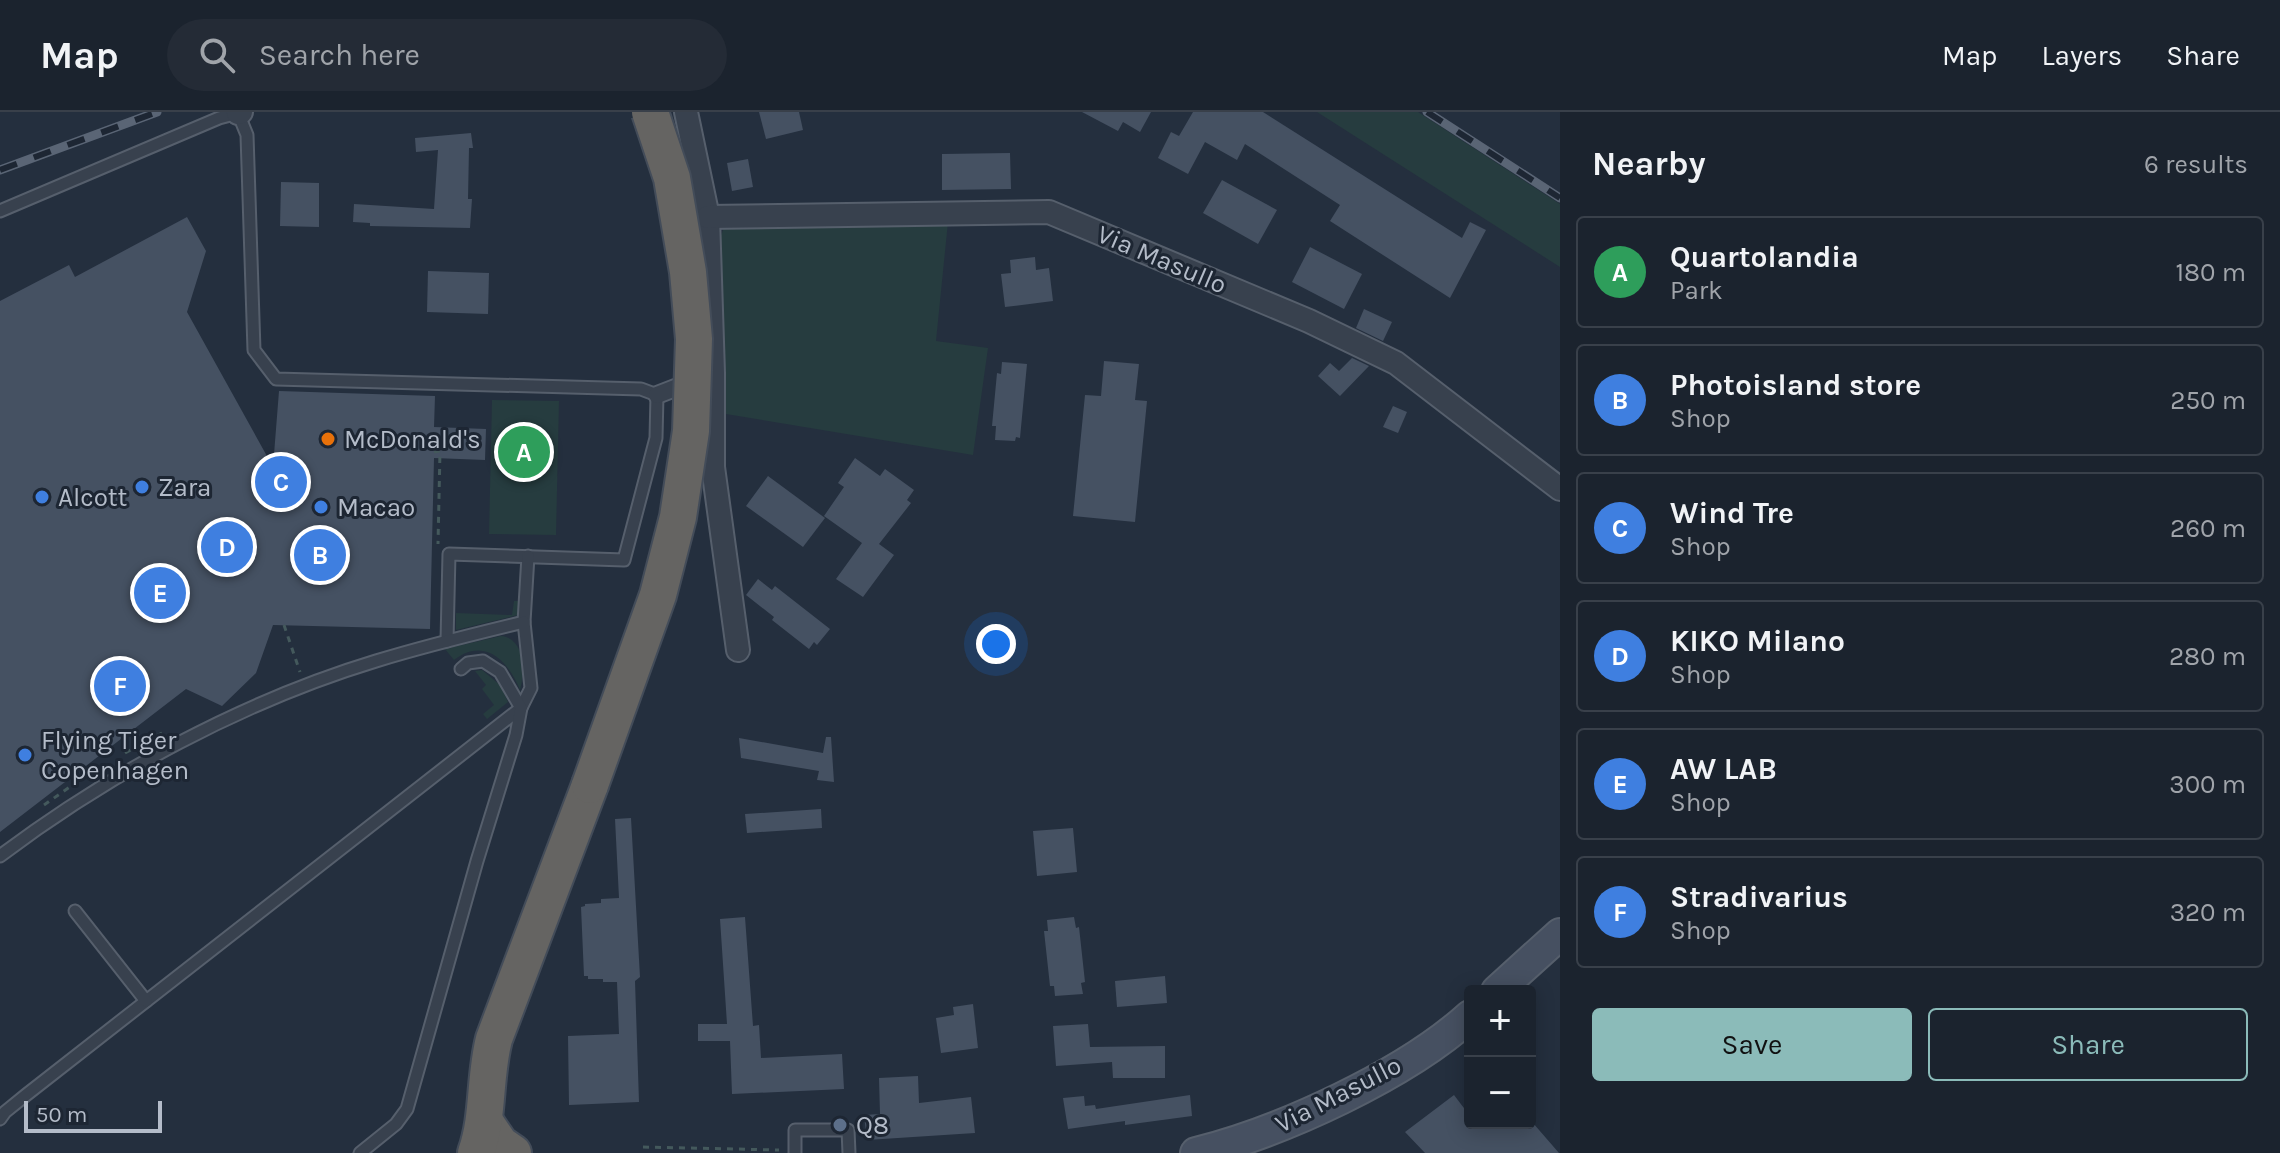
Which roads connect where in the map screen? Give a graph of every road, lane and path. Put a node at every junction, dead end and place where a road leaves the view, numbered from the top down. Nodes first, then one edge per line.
1 (239, 112) edge
2 (650, 112) edge
3 (686, 112) edge
4 (0, 211) edge
5 (708, 217) junction
6 (713, 373) junction
7 (657, 395) junction
8 (434, 452) dead end
9 (1560, 489) edge
10 (438, 556) dead end
11 (528, 556) junction
12 (524, 622) junction
13 (284, 625) dead end
14 (447, 641) junction
15 (738, 650) dead end
16 (461, 669) dead end
17 (291, 679) dead end
18 (521, 708) junction
19 (165, 732) dead end
20 (114, 760) dead end
21 (78, 782) dead end
22 (43, 805) dead end
23 (0, 856) edge
24 (75, 911) dead end
25 (1560, 934) edge
26 (1504, 985) edge
27 (146, 1001) junction
28 (1464, 1021) edge
29 (0, 1119) edge
30 (481, 1137) edge
31 (643, 1147) dead end
32 (795, 1152) edge
33 (360, 1153) edge
34 (513, 1153) edge
35 (849, 1153) edge
36 (1196, 1153) edge

1 - 4 lane
1 - 7 lane
2 - 30 highway, bridge
3 - 5 street
5 - 6 street
5 - 9 street, Via Masullo
6 - 7 street
6 - 15 street
7 - 11 lane
8 - 10 path
11 - 12 lane
11 - 14 lane
12 - 14 lane
12 - 18 lane
13 - 17 path
14 - 23 lane
16 - 18 lane
18 - 27 lane
18 - 33 lane
19 - 20 path
21 - 22 path
24 - 27 lane
25 - 26 main road
27 - 29 lane
28 - 36 main road, Via Masullo
30 - 34 highway
31 - 32 path
32 - 35 lane

